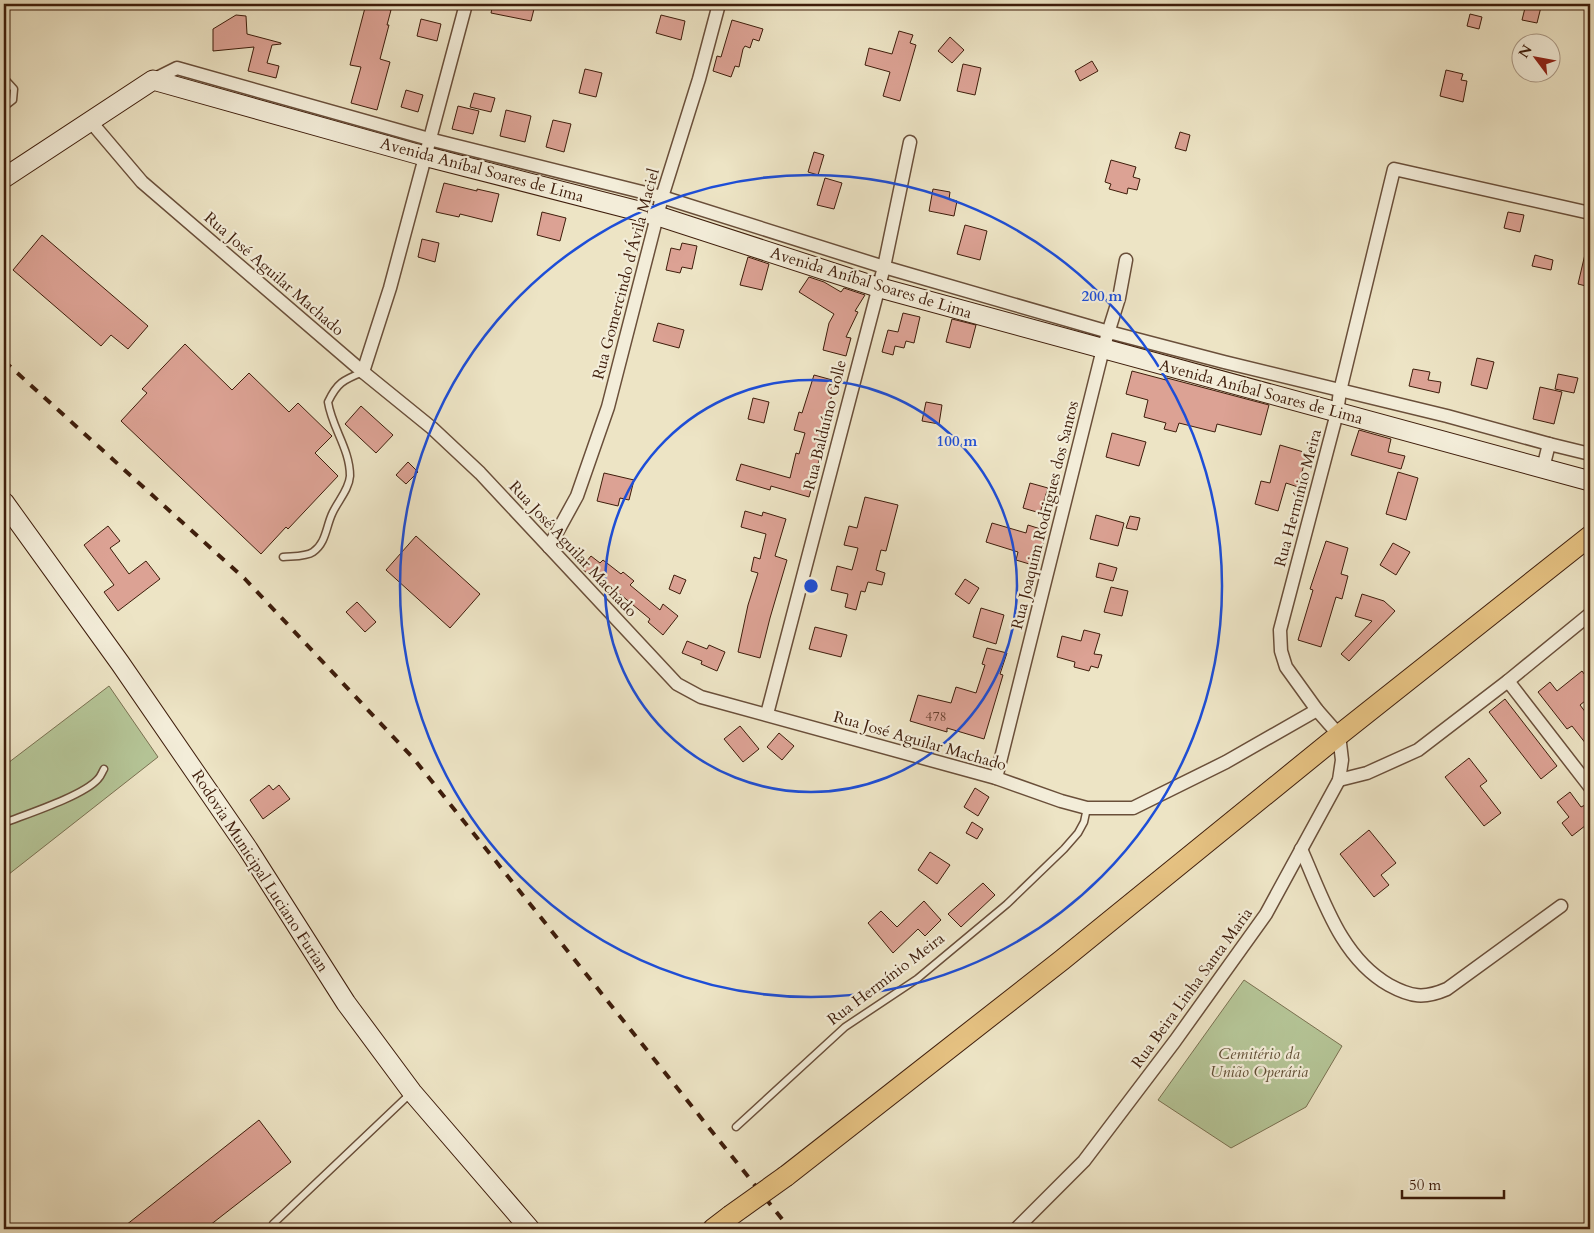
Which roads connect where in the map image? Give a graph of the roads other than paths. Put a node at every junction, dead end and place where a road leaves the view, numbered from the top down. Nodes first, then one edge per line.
1 (466, 4) edge
2 (720, 4) edge
3 (4, 78) edge
4 (4, 107) edge
5 (91, 122) junction
6 (910, 142) dead end
7 (427, 147) junction
8 (4, 178) edge
9 (662, 197) junction
10 (1590, 213) edge
11 (658, 216) junction
12 (1126, 260) dead end
13 (884, 267) junction
14 (877, 288) junction
15 (1106, 340) junction
16 (362, 372) junction
17 (1340, 391) junction
18 (1337, 413) junction
19 (1549, 444) junction
20 (1590, 454) edge
21 (1543, 468) junction
22 (1590, 481) edge
23 (4, 502) edge
24 (1590, 536) edge
25 (549, 547) junction
26 (283, 557) dead end
27 (1590, 614) edge
28 (1508, 681) junction
29 (1317, 710) junction
30 (768, 714) junction
31 (1339, 736) junction
32 (104, 769) dead end
33 (996, 778) junction
34 (1338, 780) junction
35 (1590, 787) edge
36 (1087, 808) junction
37 (4, 823) edge
38 (1301, 849) junction
39 (1561, 906) dead end
40 (412, 1092) junction
41 (736, 1128) dead end
42 (273, 1224) dead end
43 (530, 1229) edge
44 (713, 1229) edge
45 (1016, 1229) edge

1 - 7 street
2 - 9 street, Rua Gomercindo d'Ávila Maciel
3 - 4 lane
5 - 7 street, Avenida Aníbal Soares de Lima
5 - 8 street, Avenida Aníbal Soares de Lima
5 - 16 street, Rua José Aguilar Machado
6 - 13 street, Rua Balduíno Golle
7 - 9 street, Avenida Aníbal Soares de Lima
7 - 11 street, Avenida Aníbal Soares de Lima
7 - 16 street
9 - 11 street, Rua Gomercindo d'Ávila Maciel
9 - 13 street, Avenida Aníbal Soares de Lima
10 - 17 street, Rua Hermínio Meira
11 - 14 street, Avenida Aníbal Soares de Lima
11 - 25 street, Rua Gomercindo d'Ávila Maciel
12 - 15 street, Rua Joaquim Rodrigues dos Santos
13 - 14 street, Rua Balduíno Golle
13 - 15 street, Avenida Aníbal Soares de Lima
14 - 15 street, Avenida Aníbal Soares de Lima
14 - 30 street, Rua Balduíno Golle
15 - 17 street, Avenida Aníbal Soares de Lima
15 - 18 street, Avenida Aníbal Soares de Lima
15 - 33 street, Rua Joaquim Rodrigues dos Santos
16 - 25 street, Rua José Aguilar Machado
16 - 26 lane
17 - 18 street, Rua Hermínio Meira
17 - 19 street, Avenida Aníbal Soares de Lima
18 - 21 street, Avenida Aníbal Soares de Lima
18 - 29 street, Rua Hermínio Meira
19 - 20 street, Avenida Aníbal Soares de Lima
19 - 21 street
21 - 22 street, Avenida Aníbal Soares de Lima
23 - 40 street, Rodovia Municipal Luciano Furian
24 - 31 main road
25 - 30 street, Rua José Aguilar Machado
27 - 28 street
28 - 34 street
28 - 35 street
29 - 31 street, Rua Hermínio Meira
29 - 36 street, Rua José Aguilar Machado
30 - 33 street, Rua José Aguilar Machado
31 - 34 street, Rua Beira Linha Santa Maria
31 - 44 main road, bridge
32 - 37 lane
33 - 36 street, Rua José Aguilar Machado
34 - 38 street, Rua Beira Linha Santa Maria
36 - 41 lane, Rua Hermínio Meira
38 - 39 street
38 - 45 street, Rua Beira Linha Santa Maria
40 - 42 lane
40 - 43 street, Rodovia Municipal Luciano Furian

